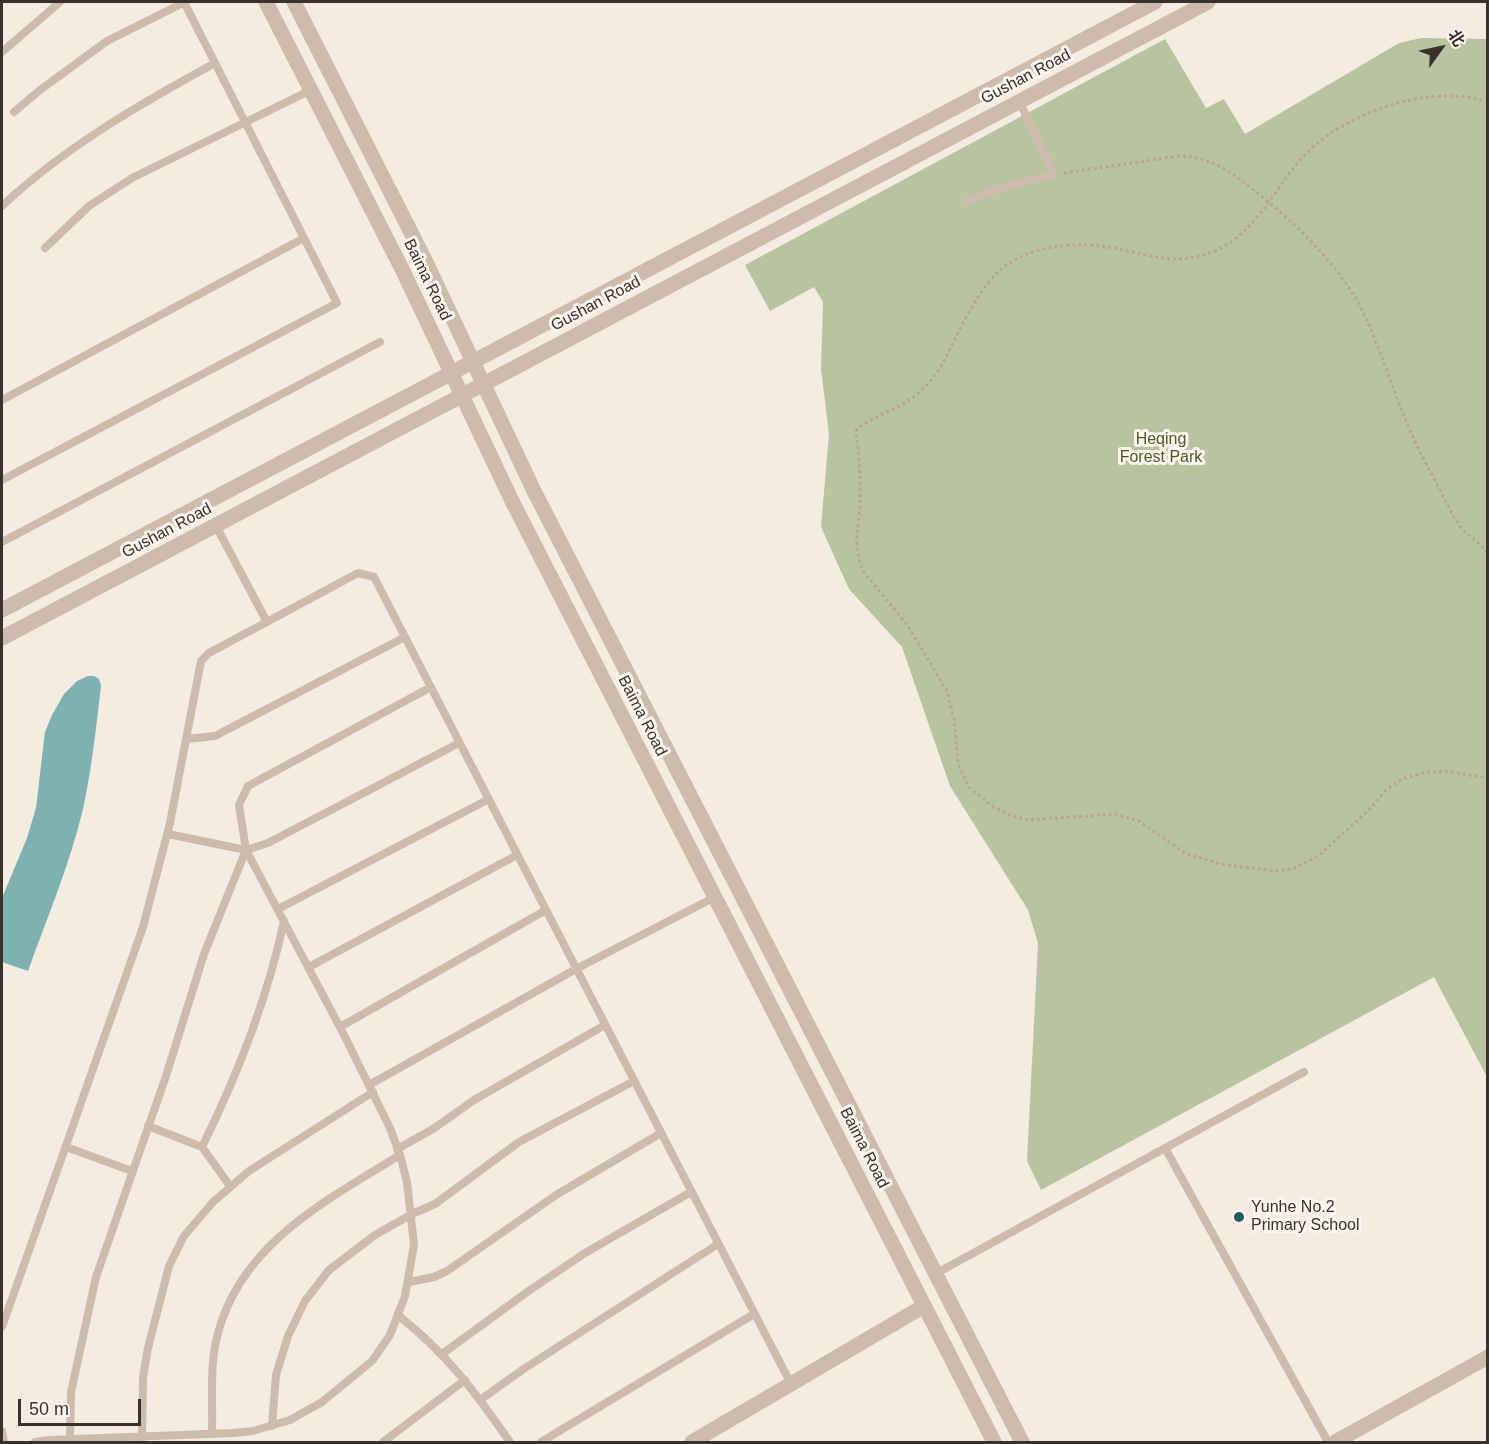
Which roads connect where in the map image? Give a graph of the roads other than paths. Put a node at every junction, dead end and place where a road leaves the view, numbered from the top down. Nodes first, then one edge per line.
1 (60, 2) edge
2 (184, 2) edge
3 (266, 2) edge
4 (294, 2) edge
5 (1155, 2) edge
6 (1208, 2) edge
7 (2, 52) edge
8 (215, 63) junction
9 (311, 90) junction
10 (1019, 101) junction
11 (14, 112) dead end
12 (245, 122) junction
13 (966, 201) dead end
14 (2, 206) edge
15 (304, 238) junction
16 (45, 248) dead end
17 (380, 342) dead end
18 (473, 362) junction
19 (452, 373) junction
20 (484, 384) junction
21 (462, 396) junction
22 (2, 400) edge
23 (2, 480) edge
24 (216, 526) junction
25 (2, 542) edge
26 (2, 610) edge
27 (267, 622) junction
28 (405, 637) junction
29 (2, 638) edge
30 (431, 687) junction
31 (187, 739) junction
32 (459, 742) junction
33 (489, 800) junction
34 (168, 834) junction
35 (246, 850) junction
36 (518, 855) junction
37 (715, 897) junction
38 (278, 909) junction
39 (546, 910) junction
40 (284, 921) junction
41 (309, 967) junction
42 (576, 969) junction
43 (605, 1025) junction
44 (340, 1027) junction
45 (1304, 1072) dead end
46 (634, 1080) junction
47 (371, 1089) junction
48 (148, 1126) junction
49 (661, 1133) junction
50 (202, 1147) junction
51 (66, 1148) junction
52 (1166, 1148) junction
53 (399, 1152) junction
54 (132, 1171) junction
55 (230, 1186) junction
56 (691, 1192) junction
57 (412, 1214) junction
58 (718, 1244) junction
59 (935, 1274) junction
60 (409, 1282) junction
61 (924, 1306) junction
62 (754, 1314) junction
63 (399, 1316) junction
64 (2, 1327) edge
65 (442, 1354) junction
66 (1488, 1357) edge
67 (465, 1380) junction
68 (791, 1384) junction
69 (480, 1400) junction
70 (272, 1426) junction
71 (2, 1431) edge
72 (212, 1434) junction
73 (142, 1438) junction
74 (70, 1440) junction
75 (4, 1443) edge
76 (35, 1443) edge
77 (383, 1443) edge
78 (510, 1443) edge
79 (541, 1443) edge
80 (692, 1443) edge
81 (994, 1443) edge
82 (1022, 1443) edge
83 (1328, 1443) edge
84 (1335, 1443) edge

1 - 7 lane
2 - 8 lane
2 - 11 lane
3 - 9 street, Baima Road
4 - 18 street, Baima Road
5 - 18 street, Gushan Road
6 - 10 street, Gushan Road
8 - 12 lane
8 - 14 lane
9 - 12 lane
9 - 19 street, Baima Road
10 - 13 lane
10 - 20 street, Gushan Road
12 - 15 lane
12 - 16 lane
15 - 22 lane
15 - 23 lane
17 - 25 lane
18 - 19 street, Gushan Road
18 - 20 street, Baima Road
19 - 21 street, Baima Road
19 - 26 street, Gushan Road
20 - 21 street, Gushan Road
20 - 59 street, Baima Road
21 - 24 street, Gushan Road
21 - 37 street, Baima Road
24 - 27 lane
24 - 29 street, Gushan Road
27 - 28 lane
27 - 31 lane
28 - 30 lane
28 - 31 lane
30 - 32 lane
30 - 35 lane
31 - 34 lane
32 - 33 lane
32 - 35 lane
33 - 36 lane
33 - 38 lane
34 - 35 lane
34 - 51 lane
35 - 38 lane
35 - 48 lane
36 - 39 lane
36 - 41 lane
37 - 42 lane
37 - 61 street, Baima Road
38 - 40 lane
39 - 42 lane
39 - 44 lane
40 - 41 lane
40 - 50 lane
41 - 44 lane
42 - 43 lane
42 - 47 lane
43 - 46 lane
43 - 53 lane
44 - 47 lane
45 - 52 lane
46 - 49 lane
46 - 57 lane
47 - 53 lane
47 - 55 lane
48 - 50 lane
48 - 54 lane
49 - 56 lane
49 - 60 lane
50 - 55 lane
51 - 54 lane
51 - 64 lane
52 - 59 lane
52 - 83 lane
53 - 57 lane
53 - 72 lane
54 - 74 lane
55 - 73 lane
56 - 58 lane
56 - 65 lane
57 - 60 lane
57 - 70 lane
58 - 62 lane
58 - 69 lane
59 - 82 street, Baima Road
60 - 63 lane
61 - 68 street
61 - 81 street, Baima Road
62 - 68 lane
62 - 79 lane
63 - 65 lane
63 - 70 lane
65 - 67 lane
66 - 84 street
67 - 69 lane
67 - 77 lane
68 - 80 street
69 - 78 lane
70 - 72 lane
71 - 75 lane
72 - 73 lane
73 - 74 lane
74 - 76 lane

